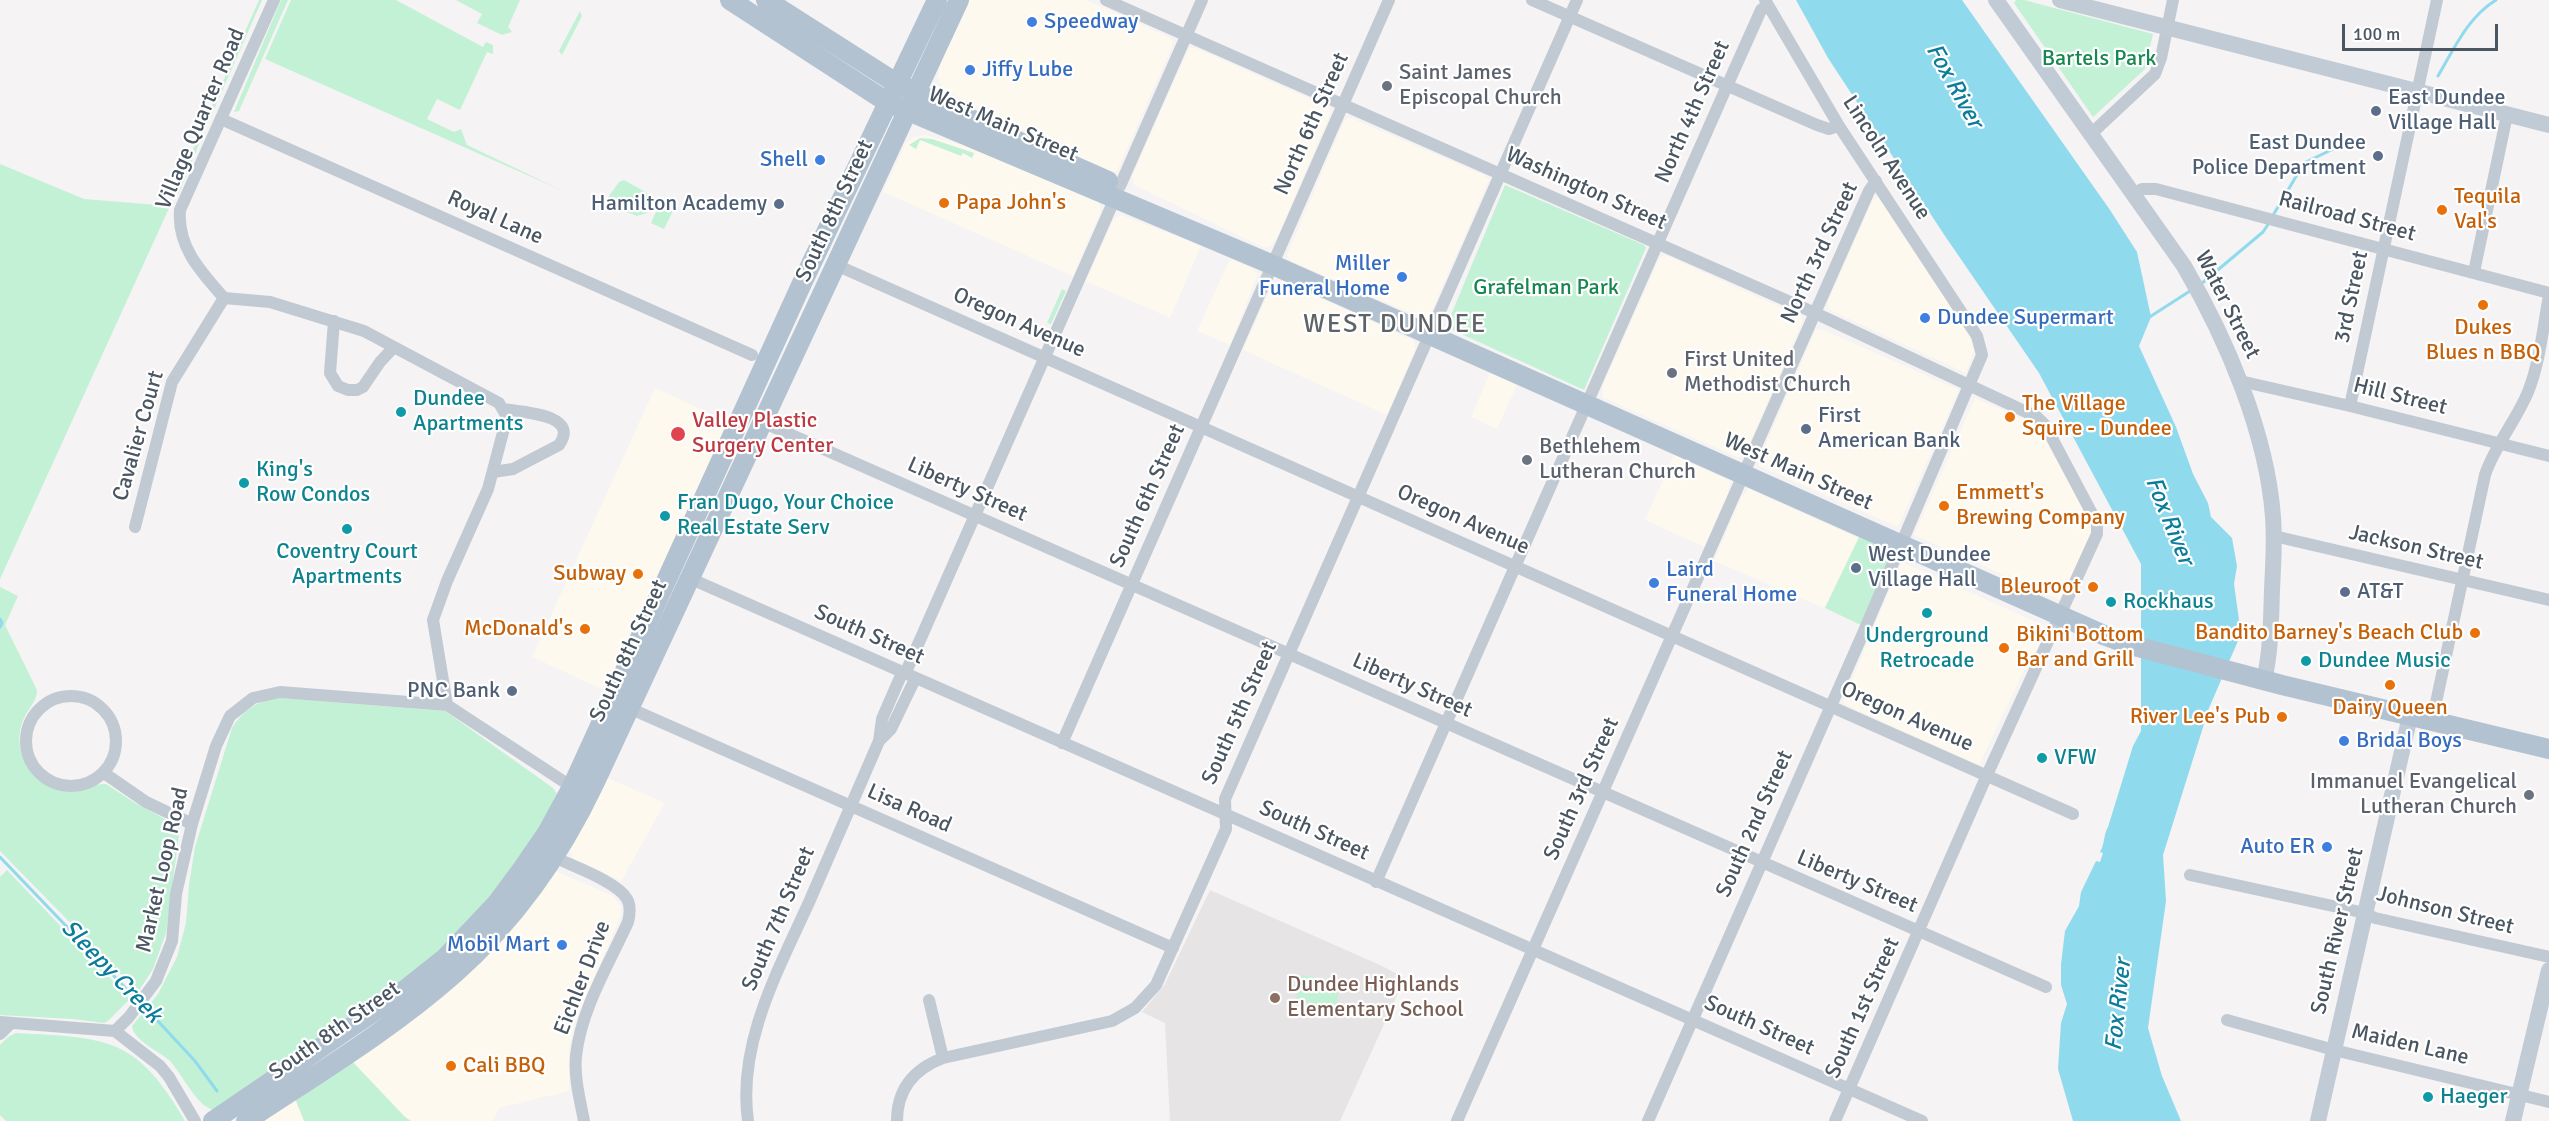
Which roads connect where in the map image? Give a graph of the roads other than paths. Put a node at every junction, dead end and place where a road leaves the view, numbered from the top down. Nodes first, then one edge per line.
1 (274, 0) edge
2 (730, 0) edge
3 (766, 0) edge
4 (937, 0) edge
5 (959, 0) edge
6 (1106, 0) edge
7 (1202, 0) edge
8 (1389, 0) edge
9 (1532, 0) edge
10 (1577, 0) edge
11 (1996, 0) edge
12 (2060, 0) edge
13 (2173, 0) edge
14 (2437, 0) edge
15 (1767, 3) edge
16 (1570, 16) junction
17 (2168, 26) junction
18 (1186, 35) junction
19 (896, 83) junction
20 (1727, 86) junction
21 (2419, 92) junction
22 (916, 93) junction
23 (887, 102) junction
24 (1343, 105) junction
25 (908, 111) junction
26 (2507, 115) junction
27 (221, 119) junction
28 (2549, 125) edge
29 (1839, 126) junction
30 (2092, 133) junction
31 (1501, 174) junction
32 (1876, 181) junction
33 (1117, 192) junction
34 (2135, 194) junction
35 (1658, 243) junction
36 (2384, 249) junction
37 (836, 265) junction
38 (1274, 265) junction
39 (2474, 272) junction
40 (2549, 294) edge
41 (224, 298) junction
42 (1815, 313) junction
43 (334, 321) junction
44 (1430, 335) junction
45 (1977, 336) joint
46 (394, 347) junction
47 (752, 355) dead end
48 (1045, 358) junction
49 (2240, 381) junction
50 (1971, 385) junction
51 (1587, 404) junction
52 (2350, 406) junction
53 (503, 409) junction
54 (762, 422) junction
55 (2045, 425) joint
56 (1201, 427) junction
57 (2499, 444) junction
58 (2549, 456) edge
59 (493, 472) junction
60 (1744, 474) junction
61 (1358, 497) junction
62 (975, 516) junction
63 (135, 526) dead end
64 (2274, 536) junction
65 (1902, 545) junction
66 (1516, 566) junction
67 (689, 578) junction
68 (2462, 580) junction
69 (1132, 586) junction
70 (2549, 600) edge
71 (2061, 615) junction
72 (1673, 636) junction
73 (1288, 655) junction
74 (907, 675) junction
75 (2264, 681) junction
76 (447, 705) junction
77 (1830, 706) junction
78 (629, 708) junction
79 (2410, 716) junction
80 (2432, 721) junction
81 (1446, 724) junction
82 (1062, 743) junction
83 (2549, 749) edge
84 (104, 773) junction
85 (1988, 775) junction
86 (572, 787) junction
87 (1603, 794) junction
88 (851, 806) junction
89 (2073, 814) dead end
90 (1225, 815) junction
91 (192, 824) junction
92 (554, 857) junction
93 (1761, 864) junction
94 (2190, 875) dead end
95 (1376, 882) junction
96 (2365, 913) junction
97 (1919, 932) junction
98 (1173, 948) junction
99 (1533, 951) junction
100 (2549, 957) edge
101 (2549, 970) edge
102 (2046, 987) dead end
103 (929, 999) dead end
104 (1692, 1019) junction
105 (2226, 1020) dead end
106 (6, 1023) edge
107 (115, 1031) junction
108 (0, 1034) edge
109 (2334, 1050) junction
110 (944, 1058) junction
111 (1850, 1089) junction
112 (2520, 1093) junction
113 (2549, 1102) edge
114 (195, 1121) edge
115 (213, 1121) edge
116 (246, 1121) edge
117 (584, 1121) edge
118 (748, 1121) edge
119 (897, 1121) edge
120 (1457, 1121) edge
121 (1648, 1121) edge
122 (1836, 1121) edge
123 (1922, 1121) edge
124 (2318, 1121) edge
125 (2513, 1121) edge

1 - 27 street, Village Quarter Road
2 - 23 main road, West Main Street
3 - 19 main road, West Main Street
4 - 19 main road, South 8th Street
5 - 22 main road, South 8th Street
6 - 18 street, Washington Street
7 - 18 street, South 7th Street
8 - 24 street, North 6th Street
9 - 16 street
10 - 16 street, South 5th Street
11 - 30 street, Water Street
12 - 17 street
13 - 17 street
14 - 21 street, 3rd Street
15 - 20 street, North 4th Street
15 - 29 street, Lincoln Avenue
16 - 20 street
16 - 31 street, South 5th Street
17 - 21 street
17 - 30 street
18 - 24 street, Washington Street
18 - 33 street, South 7th Street
19 - 22 main road, West Main Street
19 - 23 main road, South 8th Street
20 - 29 street
20 - 35 street, North 4th Street
21 - 26 street
21 - 36 street, 3rd Street
22 - 25 main road, South 8th Street
22 - 33 main road, West Main Street
23 - 25 main road, West Main Street
23 - 86 main road, South 8th Street
24 - 31 street, Washington Street
24 - 38 street, North 6th Street
25 - 33 main road, West Main Street
25 - 37 main road, South 8th Street
26 - 28 street
26 - 39 street
27 - 41 street, Village Quarter Road
27 - 47 street, Royal Lane
29 - 32 street, Lincoln Avenue
30 - 34 street, Water Street
31 - 35 street, Washington Street
31 - 44 street, South 5th Street
32 - 42 street, North 3rd Street
32 - 45 street, Lincoln Avenue
33 - 38 main road, West Main Street
33 - 48 street, South 7th Street
34 - 36 street, Railroad Street
34 - 49 street, Water Street
35 - 42 street, Washington Street
35 - 51 street, North 4th Street
36 - 39 street, Railroad Street
36 - 52 street, 3rd Street
37 - 48 street, Oregon Avenue
37 - 54 main road, South 8th Street
38 - 44 main road, West Main Street
38 - 56 street, South 6th Street
39 - 40 street, Railroad Street
40 - 57 street
41 - 43 street
41 - 63 street, Cavalier Court
42 - 50 street, Washington Street
42 - 60 street, North 3rd Street
43 - 46 street
43 - 46 street
44 - 51 main road, West Main Street
44 - 61 street, South 5th Street
45 - 50 street, South 2nd Street
46 - 53 street
48 - 56 street, Oregon Avenue
48 - 62 street, South 7th Street
49 - 52 street, Hill Street
49 - 64 street, Water Street
50 - 55 street, Washington Street
50 - 65 street, South 2nd Street
51 - 60 main road, West Main Street
51 - 66 street, North 4th Street
52 - 57 street, Hill Street
53 - 59 street
53 - 59 street
54 - 62 street, Liberty Street
54 - 67 main road, South 8th Street
55 - 71 street, South 1st Street
56 - 61 street, Oregon Avenue
56 - 69 street, South 6th Street
57 - 58 street, Hill Street
57 - 68 street
59 - 76 street
60 - 65 main road, West Main Street
60 - 72 street, South 3rd Street
61 - 66 street, Oregon Avenue
61 - 73 street, South 5th Street
62 - 69 street, Liberty Street
62 - 74 street, South 7th Street
64 - 68 street, Jackson Street
64 - 75 street, Water Street
65 - 71 main road, West Main Street
65 - 77 street, South 2nd Street
66 - 72 street, Oregon Avenue
66 - 81 street, North 4th Street
67 - 74 street, South Street
67 - 78 main road, South 8th Street
68 - 70 street, Jackson Street
68 - 80 street
69 - 73 street, Liberty Street
69 - 82 street, South 6th Street
71 - 75 main road, West Main Street
71 - 85 street, South 1st Street
72 - 77 street, Oregon Avenue
72 - 87 street, South 3rd Street
73 - 81 street, Liberty Street
73 - 90 street, South 5th Street
74 - 82 street, South Street
74 - 88 street, South 7th Street
75 - 79 main road, West Main Street
76 - 86 street
76 - 91 street, Market Loop Road
77 - 85 street, Oregon Avenue
77 - 93 street, South 2nd Street
78 - 88 street, Lisa Road
78 - 92 main road, South 8th Street
79 - 80 main road, West Main Street
79 - 96 street, South River Street
80 - 83 main road, West Main Street
81 - 87 street, Liberty Street
81 - 95 street, North 4th Street
82 - 90 street, South Street
84 - 84 street
84 - 91 street
85 - 89 street, Oregon Avenue
85 - 97 street, South 1st Street
86 - 115 main road, South 8th Street
87 - 93 street, Liberty Street
87 - 99 street, South 3rd Street
88 - 98 street, Lisa Road
88 - 118 street, South 7th Street
90 - 95 street, South Street
90 - 98 street, South 5th Street
91 - 107 street, Market Loop Road
92 - 116 main road, South 8th Street
92 - 117 street, Eichler Drive
93 - 97 street, Liberty Street
93 - 104 street, South 2nd Street
94 - 96 street, Johnson Street
95 - 99 street, South Street
96 - 100 street, Johnson Street
96 - 109 street, South River Street
97 - 102 street, Liberty Street
97 - 111 street, South 1st Street
98 - 110 street, South 5th Street
99 - 104 street, South Street
99 - 120 street, South 3rd Street
101 - 112 street
103 - 110 street
104 - 111 street, South Street
104 - 121 street, South 2nd Street
105 - 109 street, Maiden Lane
106 - 107 street
106 - 108 street
107 - 114 street
109 - 112 street, Maiden Lane
109 - 124 street, South River Street
110 - 119 street, South 5th Street
111 - 122 street, South 1st Street
111 - 123 street, South Street
112 - 113 street, Maiden Lane
112 - 125 street

